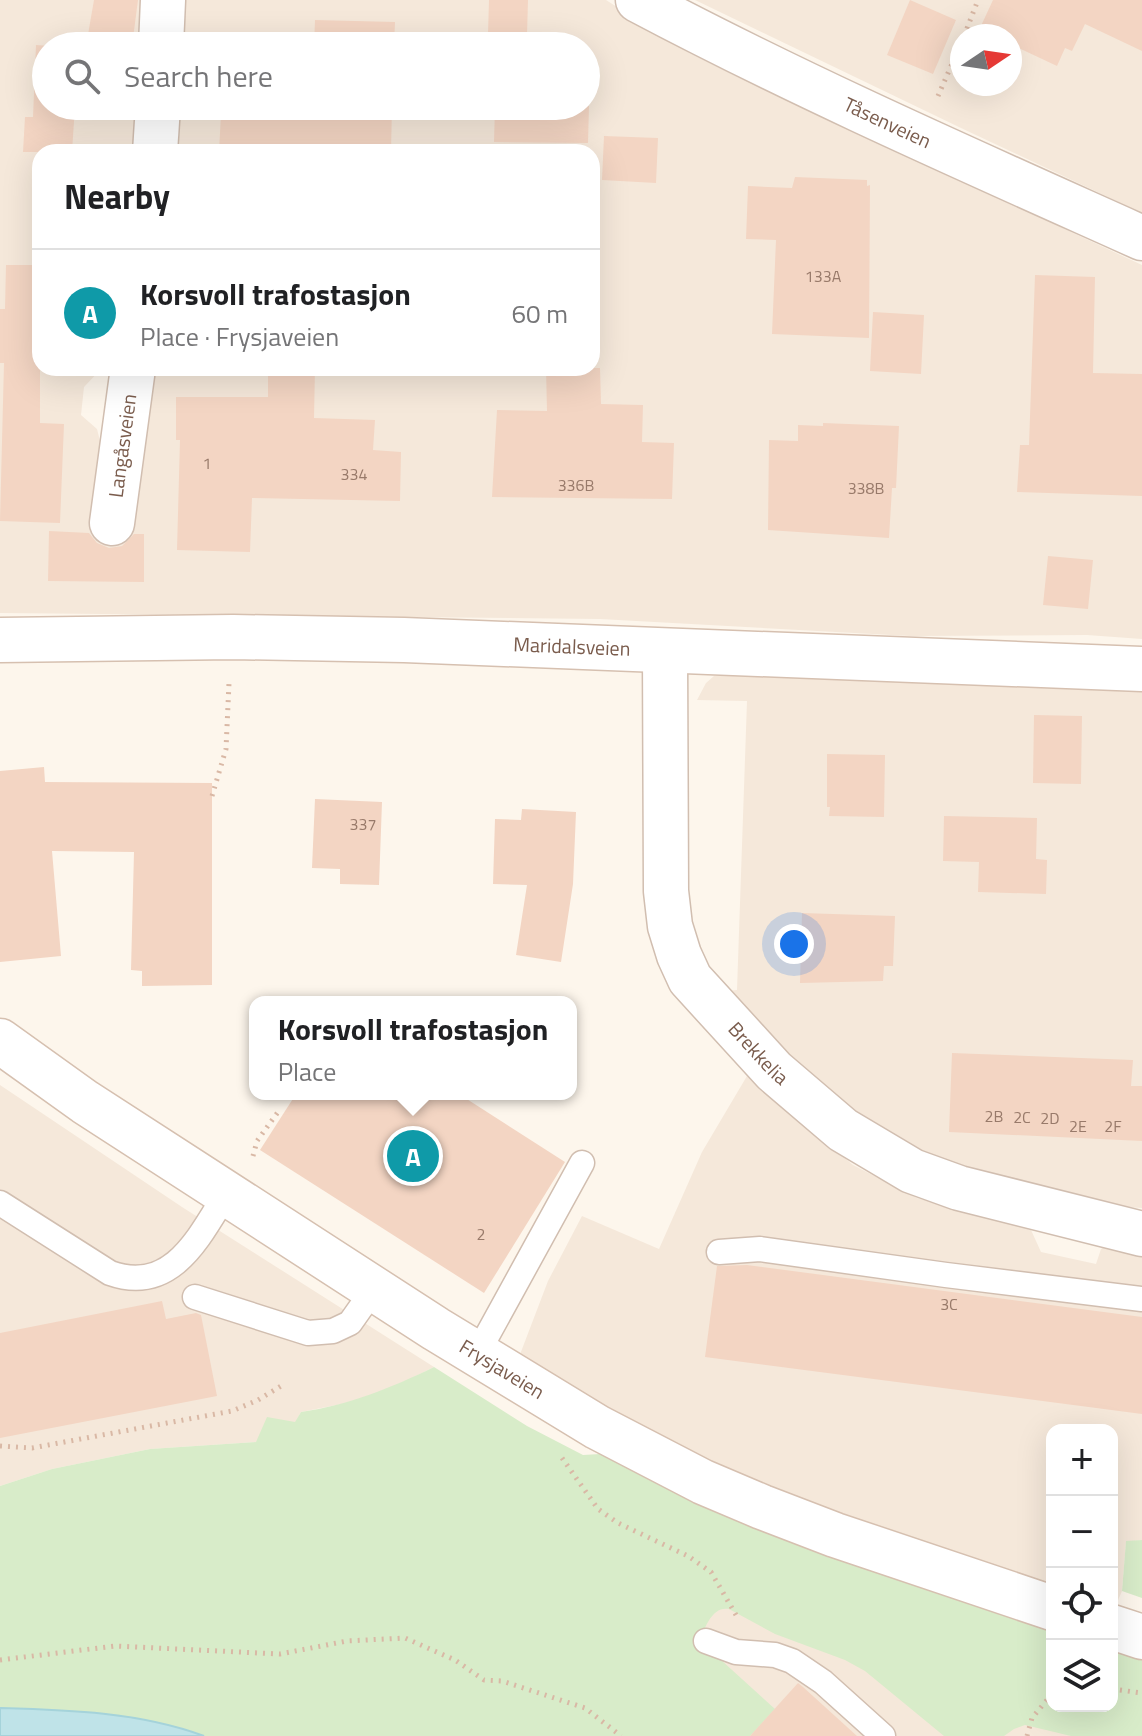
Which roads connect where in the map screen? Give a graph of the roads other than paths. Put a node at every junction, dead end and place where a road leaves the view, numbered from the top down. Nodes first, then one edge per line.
1 (163, 0) edge
2 (638, 0) edge
3 (162, 32) edge
4 (157, 120) edge
5 (156, 144) edge
6 (1142, 238) edge
7 (132, 376) edge
8 (112, 523) dead end
9 (0, 640) edge
10 (665, 652) junction
11 (1142, 669) edge
12 (0, 1041) edge
13 (582, 1163) dead end
14 (226, 1194) junction
15 (0, 1203) edge
16 (1142, 1234) edge
17 (719, 1252) dead end
18 (374, 1289) junction
19 (195, 1297) dead end
20 (1142, 1299) edge
21 (477, 1354) junction
22 (1046, 1606) edge
23 (1118, 1629) edge
24 (1142, 1637) edge
25 (706, 1641) dead end
26 (883, 1736) edge

1 - 3 street
2 - 6 street, Tåsenveien
4 - 5 street
7 - 8 street, Langåsveien
9 - 10 street, Maridalsveien
10 - 11 street, Maridalsveien
10 - 16 street, Brekkelia
12 - 14 street, Frysjaveien
13 - 21 lane
14 - 15 lane
14 - 18 street, Frysjaveien
17 - 20 lane
18 - 19 lane
18 - 21 street, Frysjaveien
21 - 22 street, Frysjaveien
23 - 24 street
25 - 26 lane

